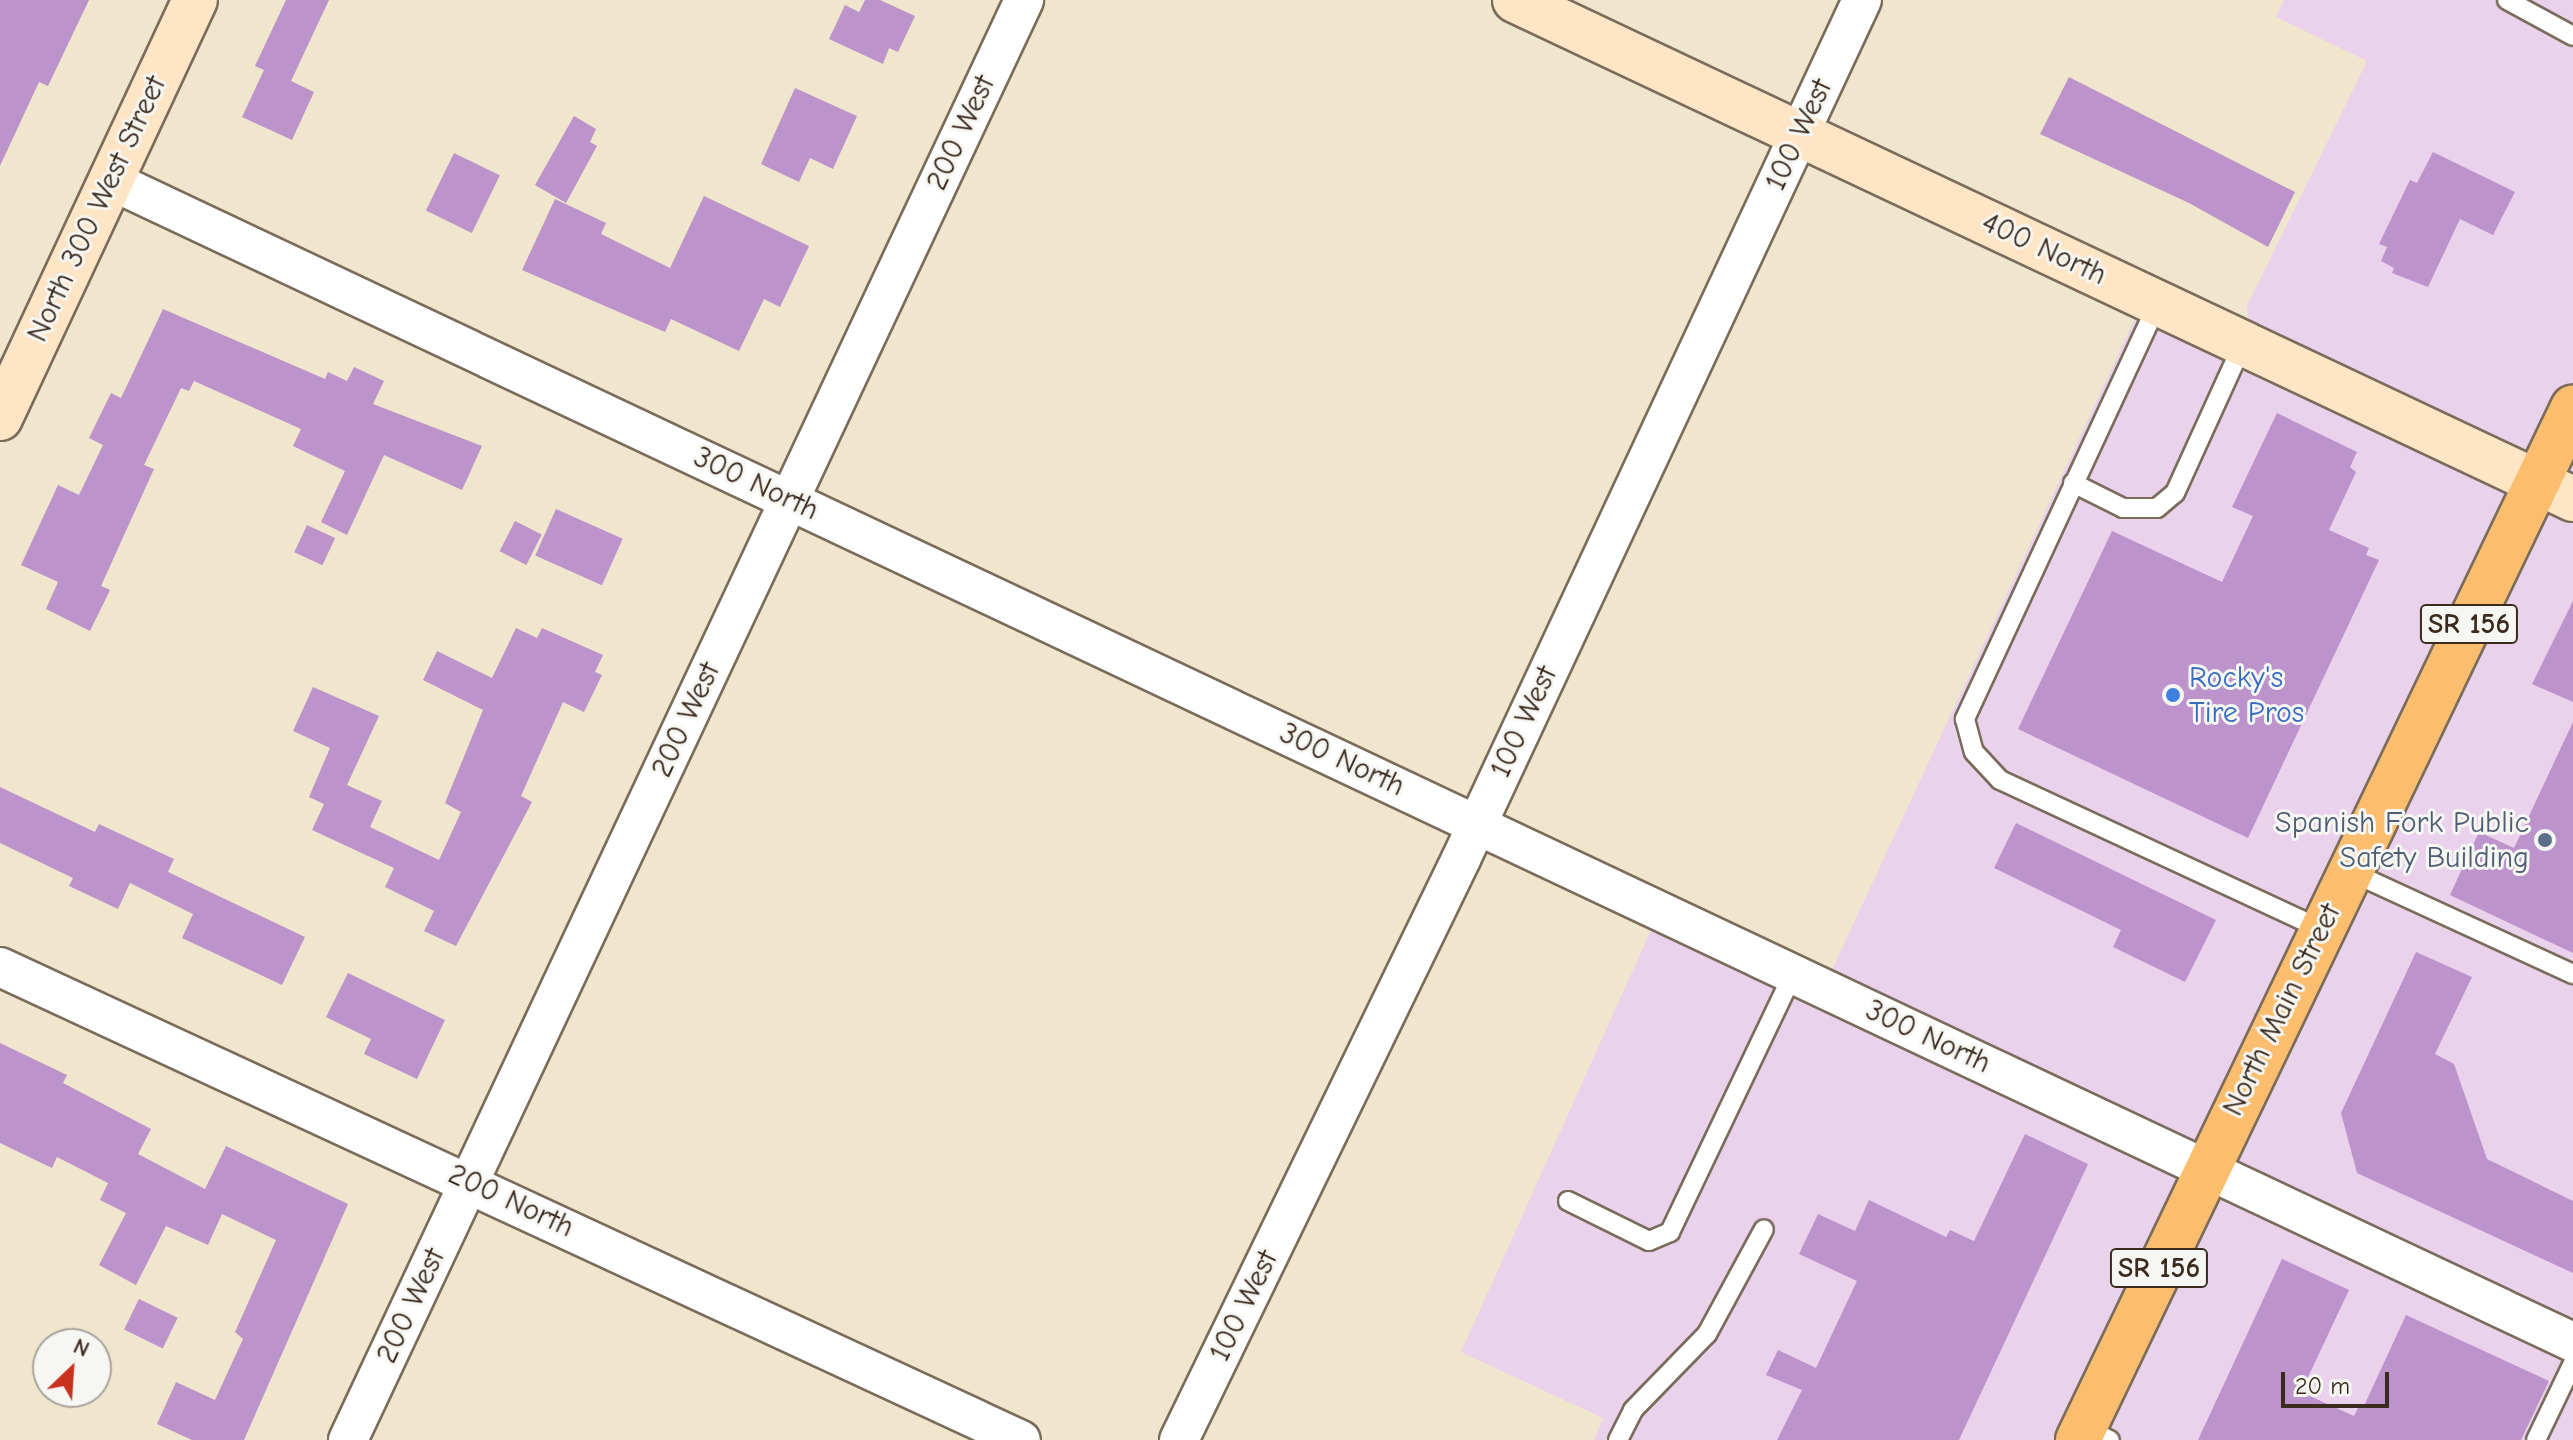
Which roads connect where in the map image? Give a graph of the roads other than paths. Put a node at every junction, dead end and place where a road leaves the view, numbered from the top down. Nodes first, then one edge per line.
1 (195, 0) edge
2 (1024, 0) edge
3 (1515, 0) edge
4 (1862, 0) edge
5 (2507, 0) edge
6 (2573, 36) edge
7 (1799, 134) junction
8 (110, 180) junction
9 (2158, 303) junction
10 (2243, 344) junction
11 (2573, 408) edge
12 (0, 418) edge
13 (2073, 483) junction
14 (2555, 491) edge
15 (789, 500) junction
16 (1477, 823) junction
17 (2349, 871) junction
18 (2321, 929) junction
19 (0, 967) edge
20 (1793, 974) junction
21 (2573, 974) edge
22 (2205, 1169) junction
23 (469, 1181) junction
24 (1568, 1201) dead end
25 (1764, 1229) dead end
26 (2573, 1342) edge
27 (2573, 1363) edge
28 (2091, 1436) edge
29 (348, 1440) edge
30 (1021, 1440) edge
31 (1179, 1440) edge
32 (1618, 1440) edge
33 (2536, 1440) edge

1 - 8 main road, North 300 West Street
2 - 15 street, 200 West
3 - 7 main road, 400 North
4 - 7 street, 100 West
5 - 6 lane
7 - 9 main road, 400 North
7 - 16 street, 100 West
8 - 12 main road, North 300 West Street
8 - 15 street, 300 North
9 - 10 main road, 400 North
9 - 13 lane
10 - 13 lane
10 - 14 main road, 400 North
11 - 14 main road, North Main Street / SR 156
13 - 18 lane
14 - 17 main road, North Main Street / SR 156
15 - 16 street, 300 North
15 - 23 street, 200 West
16 - 20 street, 300 North
16 - 31 street, 100 West
17 - 18 main road, North Main Street / SR 156
17 - 21 lane
18 - 22 main road, North Main Street / SR 156
19 - 23 street, 200 North
20 - 22 street, 300 North
20 - 24 lane
22 - 26 street, 300 North
22 - 28 main road, North Main Street / SR 156
23 - 29 street, 200 West
23 - 30 street, 200 North
25 - 32 lane
27 - 33 lane

